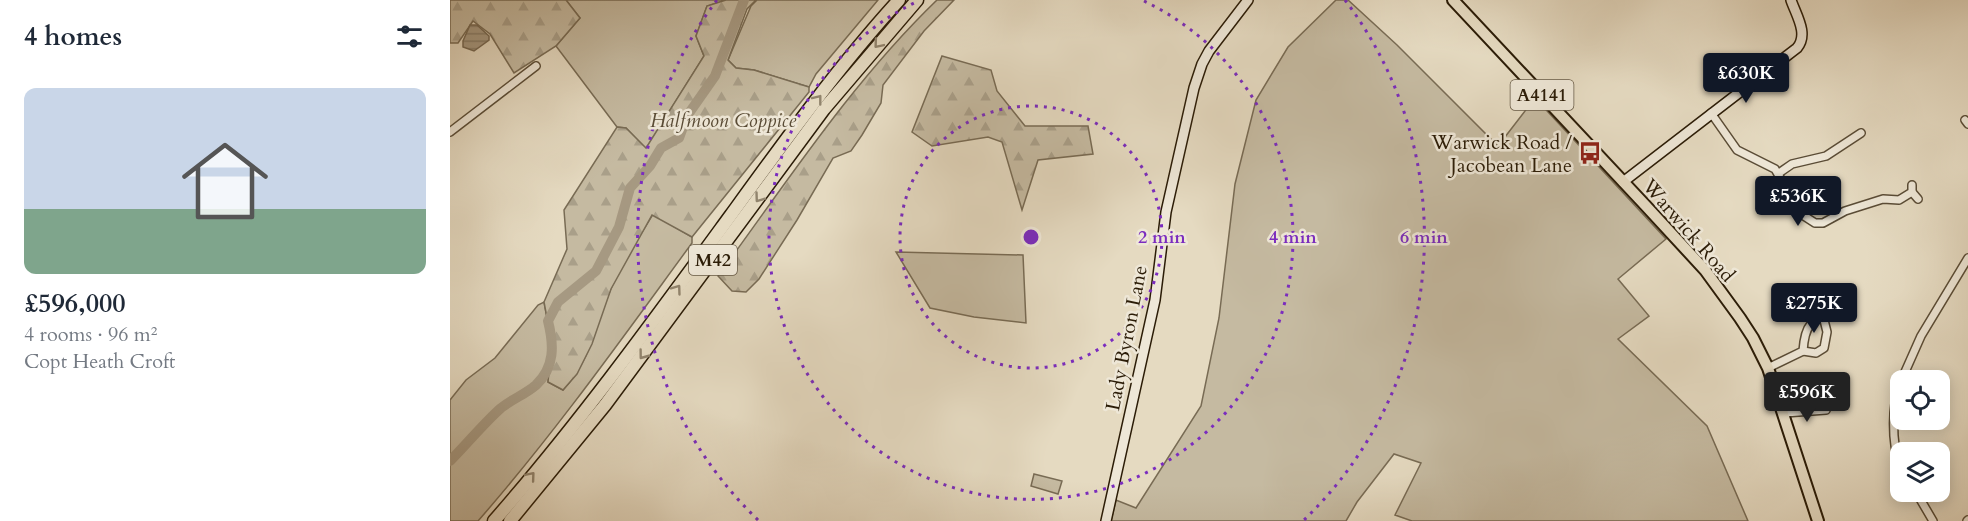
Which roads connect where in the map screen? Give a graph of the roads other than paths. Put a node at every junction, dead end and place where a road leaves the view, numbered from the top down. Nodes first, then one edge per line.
1 (899, 0) edge
2 (917, 0) edge
3 (1248, 0) edge
4 (1791, 0) edge
5 (1455, 3) edge
6 (536, 66) dead end
7 (1711, 113) junction
8 (450, 132) edge
9 (1861, 133) dead end
10 (1779, 173) junction
11 (1623, 182) junction
12 (1918, 199) dead end
13 (1968, 258) edge
14 (1834, 311) dead end
15 (1823, 316) junction
16 (1803, 351) junction
17 (1768, 368) junction
18 (1906, 370) edge
19 (1826, 410) dead end
20 (1785, 413) junction
21 (1922, 502) edge
22 (494, 521) edge
23 (510, 521) edge
24 (1106, 521) edge
25 (1818, 521) edge
26 (1933, 521) edge

22 -> 1 highway, M42
2 -> 23 highway, M42
3 - 24 street, Lady Byron Lane
4 - 7 street
5 - 11 main road, Warwick Road / A4141
6 - 8 street
7 - 10 street
7 - 11 street
9 - 10 street
10 - 12 street
11 - 17 main road, Warwick Road / A4141
13 - 18 street
14 - 15 street
15 - 16 street
15 - 16 street
16 - 17 street
17 - 20 main road, Warwick Road / A4141
19 - 20 street
20 - 25 main road, Warwick Road / A4141
21 - 26 street

